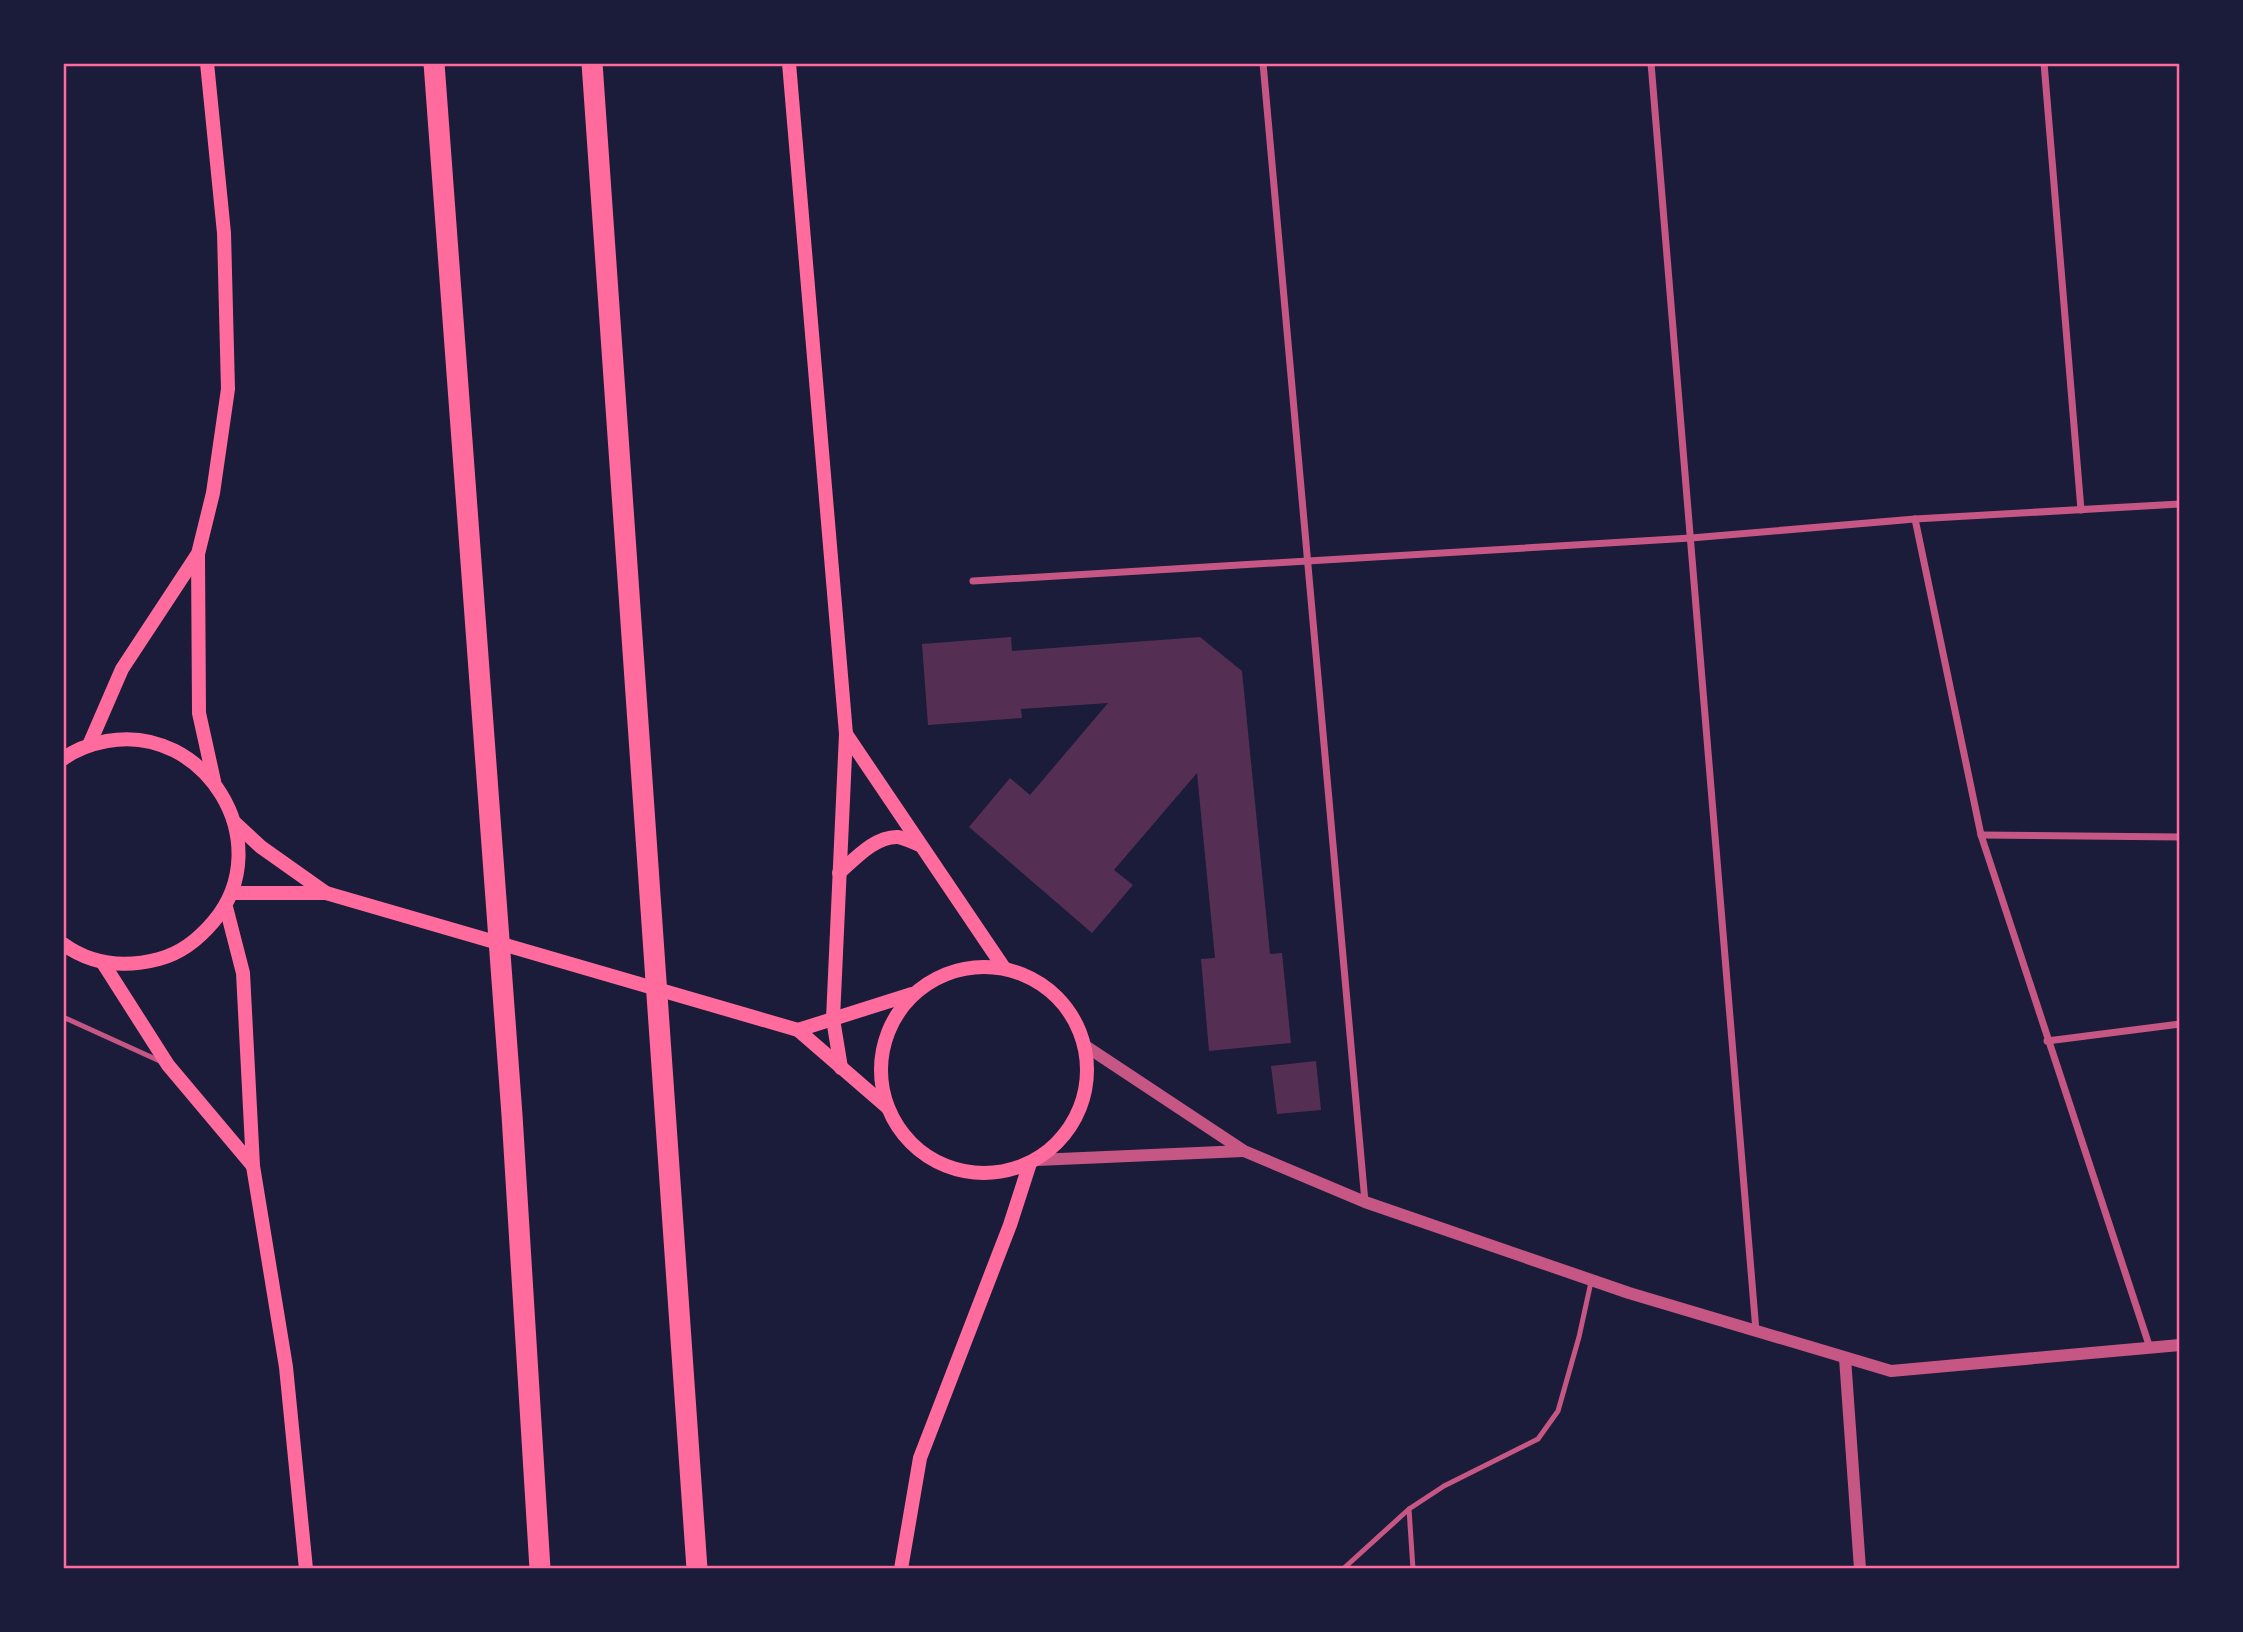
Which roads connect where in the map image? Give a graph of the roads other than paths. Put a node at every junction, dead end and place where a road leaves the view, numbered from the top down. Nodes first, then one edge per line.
1 (206, 63) edge
2 (434, 63) edge
3 (592, 63) edge
4 (789, 63) edge
5 (1263, 63) edge
6 (1651, 63) edge
7 (2043, 63) edge
8 (2180, 504) edge
9 (2081, 510) junction
10 (1915, 519) junction
11 (1691, 538) junction
12 (198, 554) junction
13 (1307, 562) junction
14 (973, 581) dead end
15 (846, 734) junction
16 (89, 745) junction
17 (65, 755) edge
18 (214, 781) junction
19 (235, 823) junction
20 (1981, 835) junction
21 (2180, 837) edge
22 (920, 845) junction
23 (839, 873) junction
24 (326, 893) junction
25 (229, 900) junction
26 (63, 944) edge
27 (103, 963) junction
28 (1004, 968) junction
29 (912, 994) junction
30 (63, 1017) edge
31 (833, 1019) junction
32 (2180, 1024) edge
33 (797, 1030) junction
34 (2047, 1041) junction
35 (1084, 1045) junction
36 (168, 1065) junction
37 (841, 1068) junction
38 (887, 1107) junction
39 (1244, 1151) junction
40 (1034, 1161) junction
41 (253, 1166) junction
42 (1365, 1202) junction
43 (1591, 1280) junction
44 (1756, 1331) junction
45 (2180, 1345) edge
46 (2150, 1348) junction
47 (1845, 1358) junction
48 (1409, 1509) junction
49 (306, 1569) edge
50 (540, 1569) edge
51 (697, 1569) edge
52 (901, 1569) edge
53 (1343, 1569) edge
54 (1413, 1569) edge
55 (1860, 1569) edge

1 - 12 main road
2 - 50 highway
3 - 51 highway
4 - 15 main road
5 - 13 street
6 - 11 street
7 - 9 street
8 - 9 street
9 - 10 street
10 - 11 street
10 - 20 street
11 - 13 street
11 - 44 street
12 - 16 main road
12 - 18 main road
13 - 14 street
13 - 42 street
15 - 22 main road
15 - 23 main road
16 - 17 main road
16 - 18 main road
18 - 19 main road
19 - 24 main road
19 - 25 main road
20 - 21 street
20 - 34 street
22 - 23 main road
22 - 28 main road
23 - 31 main road
24 - 25 main road
24 - 33 main road
25 - 27 main road
25 - 41 main road
26 - 27 main road
27 - 36 main road
28 - 29 main road
28 - 35 main road
29 - 31 main road
29 - 38 main road
30 - 36 lane
31 - 33 main road
31 - 37 main road
32 - 34 street
33 - 37 main road
34 - 46 street
35 - 39 street
35 - 40 main road
36 - 41 main road
37 - 38 main road
38 - 40 main road
39 - 40 street
39 - 42 street
40 - 52 main road
41 - 49 main road
42 - 43 street
43 - 44 street
43 - 48 lane
44 - 47 street
45 - 46 street
46 - 47 street
47 - 55 street
48 - 53 lane
48 - 54 lane

